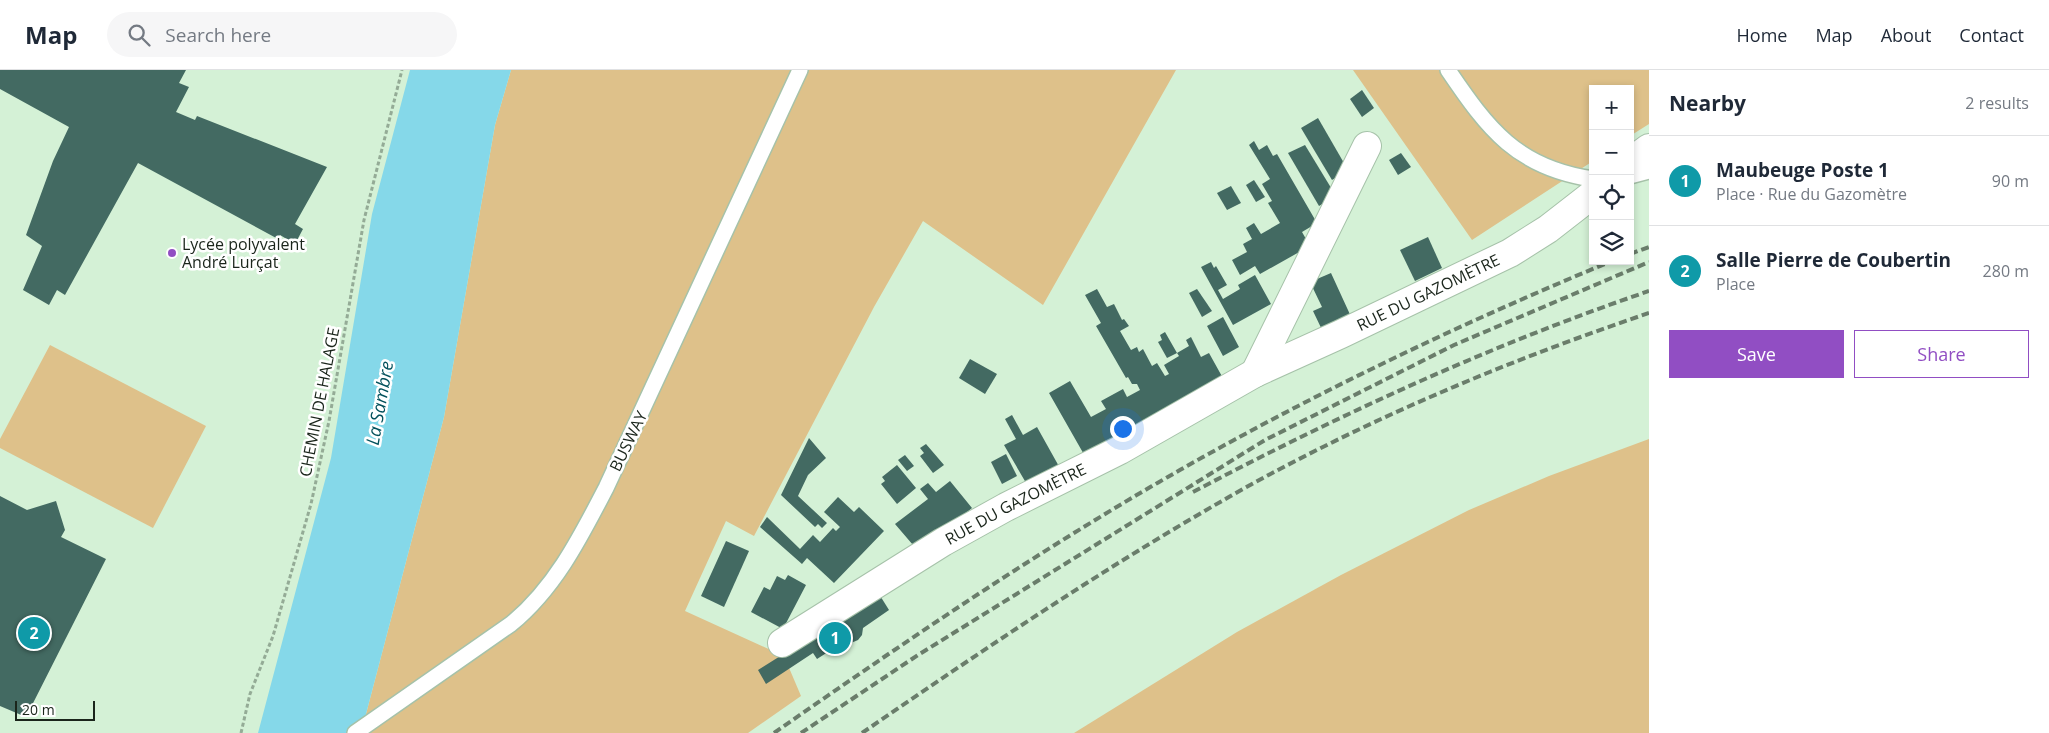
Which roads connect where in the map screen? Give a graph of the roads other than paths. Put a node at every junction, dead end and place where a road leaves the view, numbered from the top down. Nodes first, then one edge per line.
1 (800, 70) edge
2 (1448, 70) edge
3 (1367, 146) dead end
4 (1649, 148) edge
5 (1634, 159) edge
6 (1649, 171) edge
7 (1634, 175) edge
8 (1589, 178) edge
9 (1589, 197) edge
10 (1255, 373) junction
11 (782, 643) dead end
12 (355, 733) edge

1 - 12 lane, BUSWAY
2 - 8 lane
3 - 10 street
4 - 5 street
6 - 7 lane
9 - 10 street, RUE DU GAZOMÈTRE
10 - 11 street, RUE DU GAZOMÈTRE

